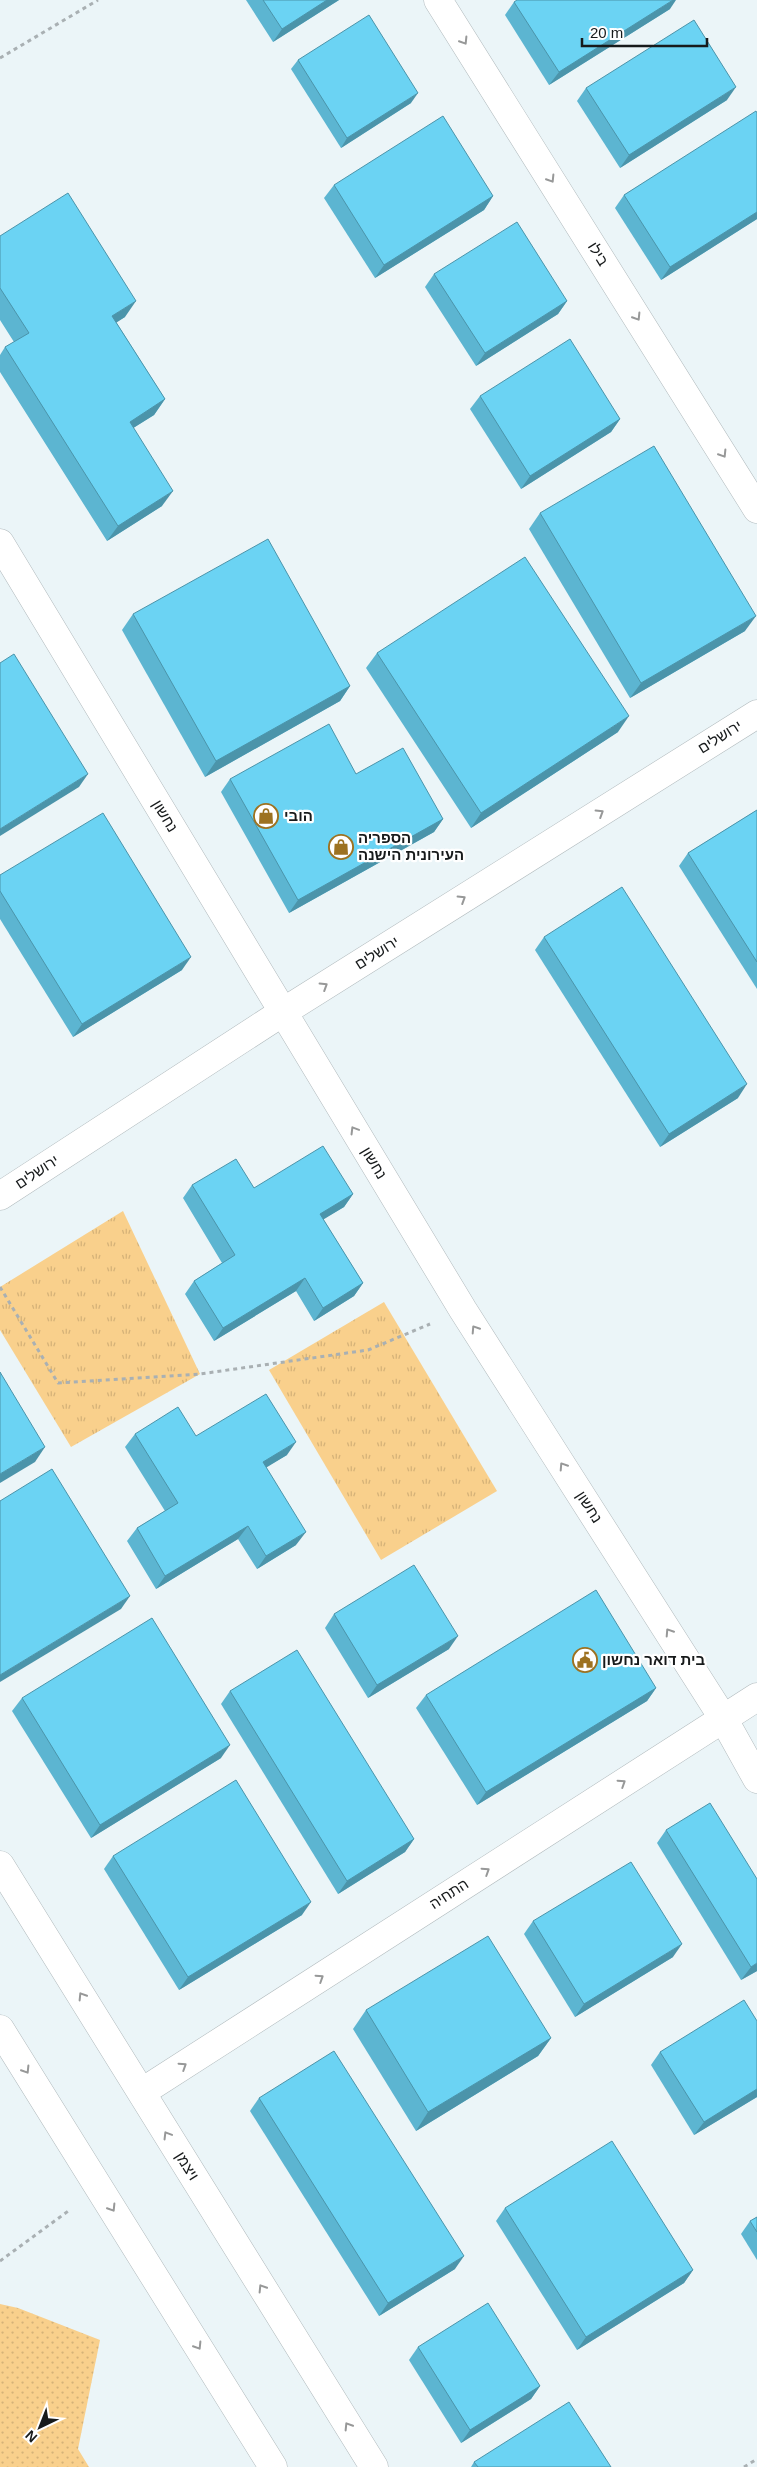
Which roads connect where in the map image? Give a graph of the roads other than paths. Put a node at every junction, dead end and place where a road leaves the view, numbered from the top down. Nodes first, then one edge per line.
1 (438, 0) edge
2 (757, 509) edge
3 (0, 543) edge
4 (757, 714) edge
5 (283, 1012) junction
6 (0, 1196) edge
7 (757, 1697) edge
8 (723, 1718) junction
9 (757, 1779) edge
10 (0, 1865) edge
11 (0, 2029) edge
12 (142, 2092) junction
13 (273, 2467) edge
14 (374, 2467) edge

1 -> 2 street, בילו
3 - 5 street, נחשון
5 -> 4 street, ירושלים
5 - 6 street, ירושלים
8 -> 5 street, נחשון
7 - 8 street, התחיה
8 - 9 street, נחשון
12 -> 8 street, התחיה
12 -> 10 street, ויצמן
11 -> 13 street
14 -> 12 street, ויצמן

